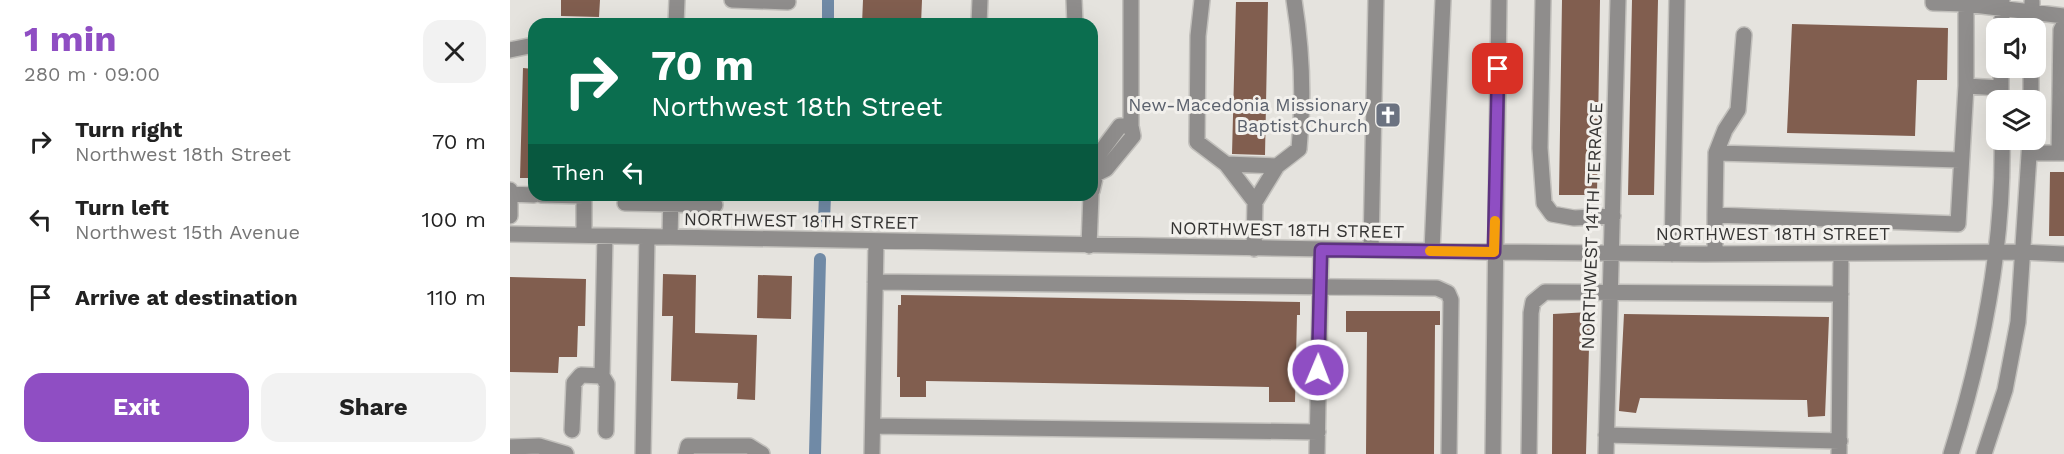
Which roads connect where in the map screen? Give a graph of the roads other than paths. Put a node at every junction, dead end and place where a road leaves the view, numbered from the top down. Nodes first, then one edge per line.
1 (677, 0) edge
2 (732, 0) edge
3 (980, 0) edge
4 (1074, 0) edge
5 (1131, 0) edge
6 (1202, 0) edge
7 (1294, 0) edge
8 (1376, 0) edge
9 (1443, 0) edge
10 (1499, 0) edge
11 (1543, 0) edge
12 (1618, 0) edge
13 (1677, 0) edge
14 (1933, 0) edge
15 (788, 2) dead end
16 (1966, 2) edge
17 (2002, 4) edge
18 (2032, 5) edge
19 (2064, 16) edge
20 (676, 18) edge
21 (979, 18) edge
22 (1075, 18) edge
23 (2064, 24) edge
24 (1744, 35) dead end
25 (528, 46) edge
26 (510, 50) edge
27 (1966, 86) junction
28 (1986, 91) edge
29 (2002, 150) edge
30 (2030, 150) edge
31 (2046, 150) edge
32 (1716, 153) junction
33 (2061, 153) edge
34 (1960, 160) junction
35 (1226, 164) junction
36 (1277, 166) junction
37 (1098, 172) edge
38 (510, 193) edge
39 (528, 194) edge
40 (584, 201) edge
41 (656, 201) edge
42 (671, 201) edge
43 (680, 201) edge
44 (1092, 201) edge
45 (1255, 202) junction
46 (625, 203) dead end
47 (716, 205) dead end
48 (1715, 215) junction
49 (510, 216) edge
50 (1612, 216) junction
51 (510, 234) edge
52 (584, 236) junction
53 (605, 236) junction
54 (647, 237) junction
55 (670, 237) junction
56 (876, 242) junction
57 (1089, 246) junction
58 (1254, 249) junction
59 (1321, 250) junction
60 (1371, 250) junction
61 (1432, 251) junction
62 (1494, 252) junction
63 (2024, 252) junction
64 (1612, 253) junction
65 (1996, 253) junction
66 (1672, 254) junction
67 (1715, 254) junction
68 (1841, 254) junction
69 (2064, 254) edge
70 (875, 282) junction
71 (1320, 286) junction
72 (1610, 292) junction
73 (1841, 294) junction
74 (602, 376) junction
75 (873, 426) junction
76 (572, 430) dead end
77 (606, 430) dead end
78 (1318, 432) junction
79 (1606, 435) junction
80 (510, 447) edge
81 (1839, 447) edge
82 (566, 454) edge
83 (643, 454) edge
84 (686, 454) edge
85 (762, 454) edge
86 (872, 454) edge
87 (1317, 454) edge
88 (1449, 454) edge
89 (1493, 454) edge
90 (1529, 454) edge
91 (1606, 454) edge
92 (1951, 454) edge
93 (1984, 454) edge

1 - 20 street
2 - 15 street
3 - 21 street
4 - 22 street
5 - 37 street
6 - 35 street
7 - 36 street
8 - 60 street
9 - 61 street
10 - 62 street
11 - 50 street
12 - 50 street, NORTHWEST 14TH TERRACE
13 - 66 street
14 - 16 street
16 - 17 street
16 - 27 street
17 - 18 street
18 - 19 street
23 - 33 street
24 - 32 street
25 - 26 street
27 - 28 street
27 - 34 street
29 - 65 street
30 - 63 street
31 - 33 street
32 - 34 street
32 - 48 street
34 - 48 street
35 - 36 street
35 - 45 street
36 - 45 street
38 - 39 street
38 - 49 street
40 - 52 street
41 - 46 street
42 - 55 street
43 - 47 street
44 - 57 street
45 - 58 street
48 - 67 street
50 - 64 street, NORTHWEST 14TH TERRACE
51 - 52 street, NORTHWEST 18TH STREET
52 - 53 street, NORTHWEST 18TH STREET
53 - 54 street, NORTHWEST 18TH STREET
53 - 74 street
54 - 55 street, NORTHWEST 18TH STREET
54 - 83 street
55 - 56 street, NORTHWEST 18TH STREET
56 - 57 street, NORTHWEST 18TH STREET
56 - 70 street
57 - 58 street, NORTHWEST 18TH STREET
58 - 59 street, NORTHWEST 18TH STREET
59 - 60 street, NORTHWEST 18TH STREET
59 - 71 street
60 - 61 street, NORTHWEST 18TH STREET
61 - 62 street, NORTHWEST 18TH STREET
62 - 64 street, NORTHWEST 18TH STREET
62 - 89 street
63 - 65 street, NORTHWEST 18TH STREET
63 - 69 street, NORTHWEST 18TH STREET
63 - 93 street
64 - 66 street, NORTHWEST 18TH STREET
64 - 72 street, NORTHWEST 14TH TERRACE
65 - 68 street, NORTHWEST 18TH STREET
65 - 92 street
66 - 67 street, NORTHWEST 18TH STREET
67 - 68 street, NORTHWEST 18TH STREET
68 - 73 street
70 - 71 street
70 - 75 street
71 - 78 street
71 - 88 street
72 - 73 street
72 - 79 street, NORTHWEST 14TH TERRACE
72 - 90 street
73 - 81 street
74 - 76 street
74 - 77 street
75 - 78 street
75 - 86 street
78 - 87 street
79 - 81 street
79 - 91 street, NORTHWEST 14TH TERRACE
80 - 82 street
84 - 85 street

